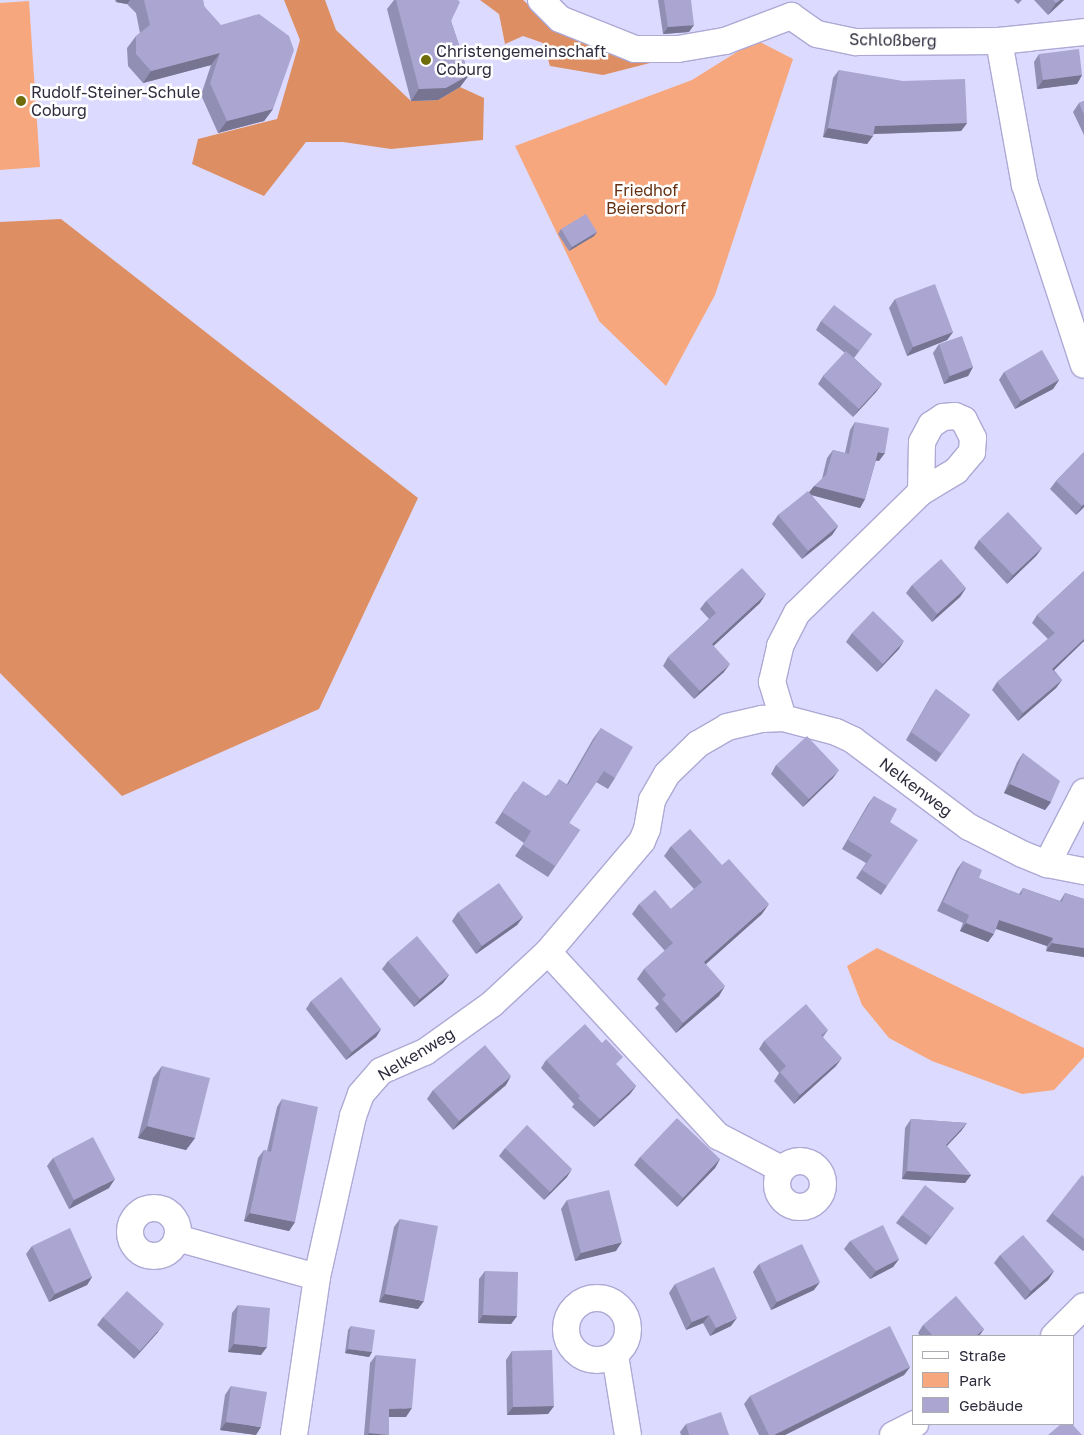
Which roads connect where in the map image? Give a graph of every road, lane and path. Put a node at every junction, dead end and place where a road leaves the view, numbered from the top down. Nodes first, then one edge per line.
1 (541, 0) edge
2 (780, 4) edge
3 (1084, 32) edge
4 (999, 41) junction
5 (1084, 365) edge
6 (921, 492) dead end
7 (783, 718) junction
8 (1084, 792) edge
9 (1047, 864) junction
10 (1084, 871) edge
11 (548, 952) junction
12 (781, 1169) dead end
13 (177, 1238) dead end
14 (317, 1277) junction
15 (1084, 1306) edge
16 (1055, 1335) edge
17 (615, 1356) dead end
18 (913, 1425) edge
19 (294, 1435) edge
20 (628, 1435) edge
21 (893, 1435) edge

1 - 2 street, Schloßberg
2 - 4 street, Schloßberg
3 - 4 street, Schloßberg
4 - 5 street
6 - 7 street
7 - 9 street, Nelkenweg
7 - 11 street, Nelkenweg
8 - 9 street
9 - 10 street, Nelkenweg
11 - 12 street
11 - 14 street, Nelkenweg
13 - 14 street
14 - 19 street, Nelkenweg
15 - 16 street
17 - 20 street
18 - 21 street

